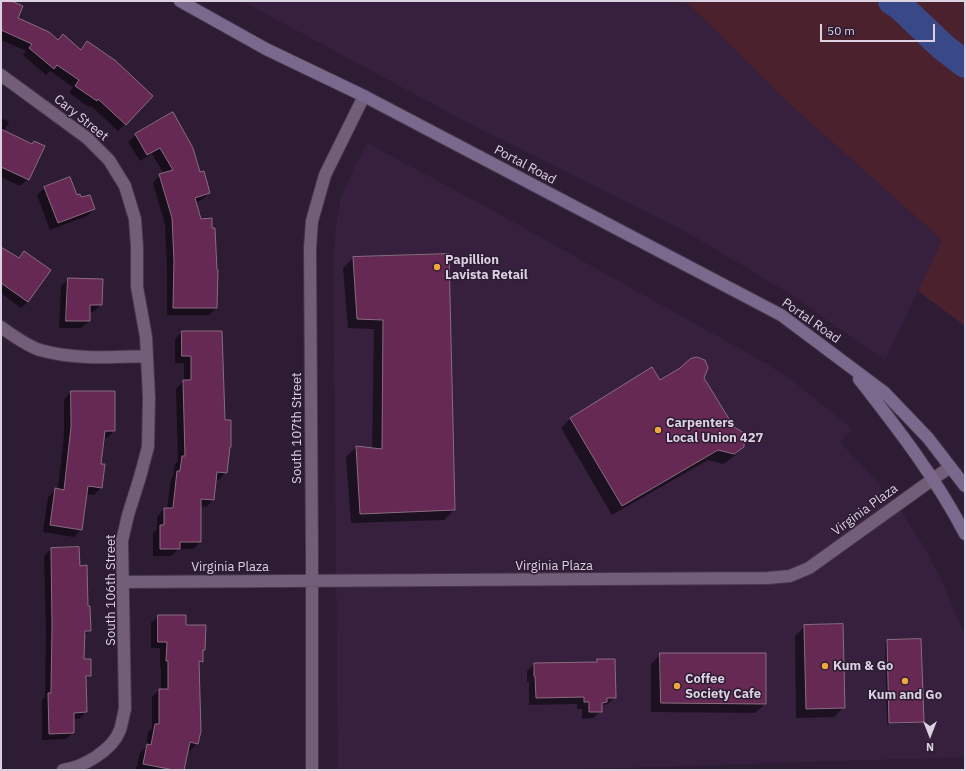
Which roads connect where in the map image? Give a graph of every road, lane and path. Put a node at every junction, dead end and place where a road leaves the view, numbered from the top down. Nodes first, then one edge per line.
1 (180, 1) edge
2 (1, 75) edge
3 (364, 96) junction
4 (135, 219) joint
5 (1, 327) edge
6 (147, 356) junction
7 (850, 367) junction
8 (950, 467) junction
9 (933, 479) junction
10 (965, 486) edge
11 (965, 534) edge
12 (312, 581) junction
13 (124, 582) junction
14 (63, 770) edge
15 (312, 770) edge

1 - 3 main road, Portal Road
2 - 4 street, Cary Street
3 - 7 main road, Portal Road
3 - 12 street, South 107th Street
4 - 6 street, South 106th Street
5 - 6 street
6 - 13 street, South 106th Street
7 - 8 main road, Portal Road
7 - 9 main road, Portal Road
8 - 9 street, Virginia Plaza
8 - 10 main road, Portal Road
9 - 11 main road, Portal Road
9 - 12 street, Virginia Plaza
12 - 13 street, Virginia Plaza
12 - 15 street, South 107th Street
13 - 14 street, South 106th Street

